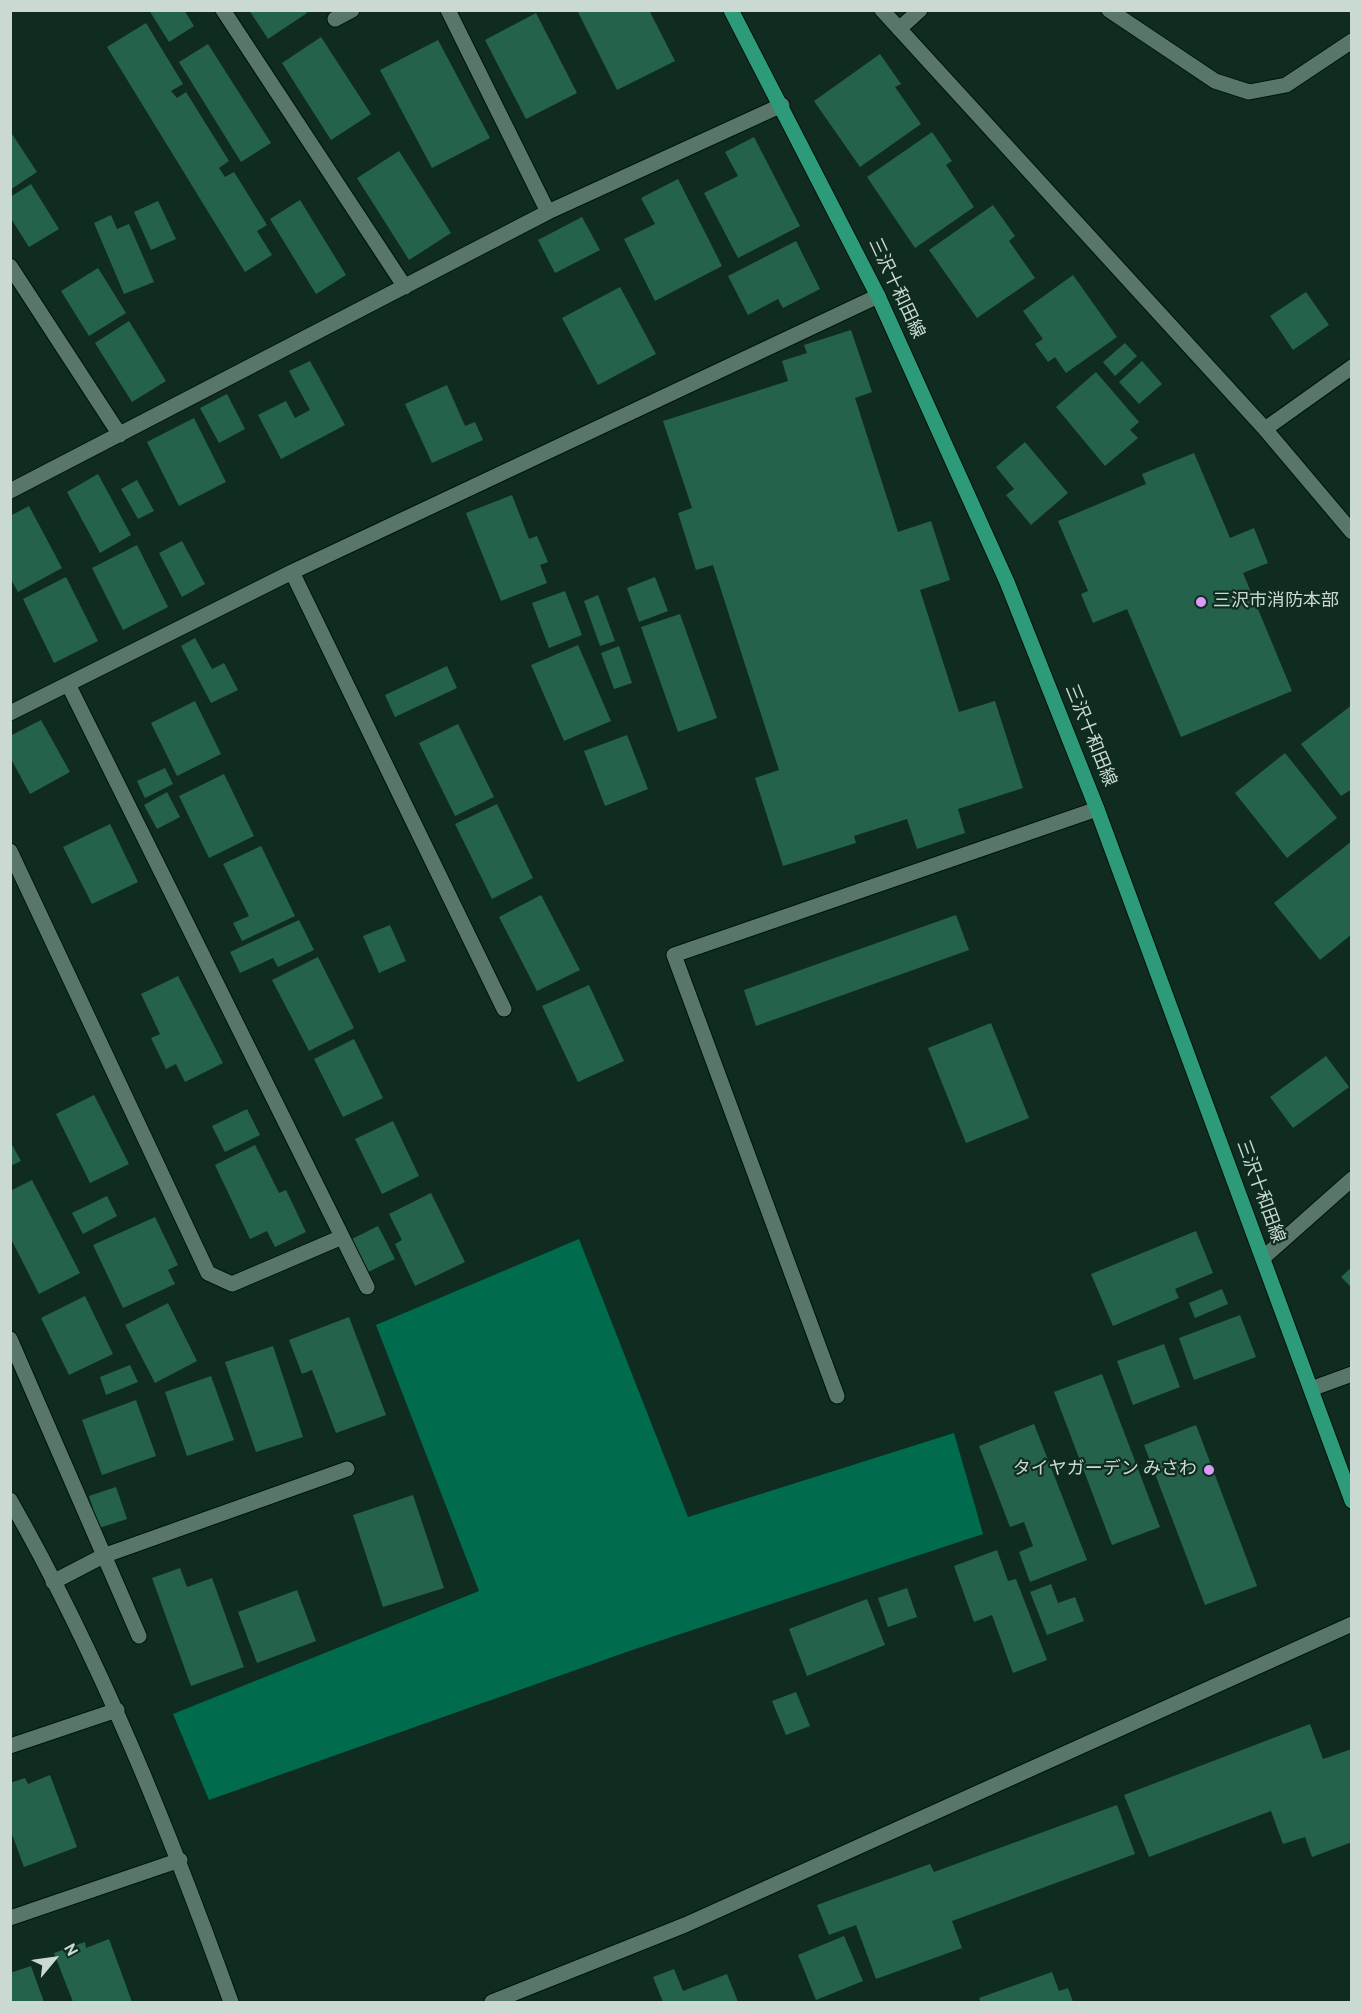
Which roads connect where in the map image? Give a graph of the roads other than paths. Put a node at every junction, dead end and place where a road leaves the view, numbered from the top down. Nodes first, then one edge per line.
1 (223, 10) edge
2 (352, 10) edge
3 (448, 10) edge
4 (731, 10) edge
5 (882, 10) edge
6 (920, 10) edge
7 (1109, 10) edge
8 (335, 19) dead end
9 (899, 29) junction
10 (1352, 41) edge
11 (782, 105) junction
12 (548, 212) junction
13 (10, 266) edge
14 (405, 287) junction
15 (878, 296) junction
16 (1352, 367) edge
17 (1265, 429) junction
18 (120, 435) junction
19 (11, 490) edge
20 (1352, 532) edge
21 (292, 572) junction
22 (68, 684) junction
23 (10, 713) edge
24 (1097, 809) junction
25 (10, 851) edge
26 (504, 1009) dead end
27 (1352, 1179) edge
28 (342, 1237) junction
29 (1263, 1258) junction
30 (367, 1287) dead end
31 (10, 1339) edge
32 (1352, 1374) edge
33 (1311, 1389) junction
34 (837, 1396) dead end
35 (347, 1470) dead end
36 (10, 1500) edge
37 (1352, 1501) edge
38 (103, 1556) junction
39 (53, 1582) junction
40 (1352, 1624) edge
41 (139, 1636) dead end
42 (117, 1710) junction
43 (10, 1746) edge
44 (180, 1860) junction
45 (10, 1918) edge
46 (231, 2002) edge
47 (492, 2002) edge

1 - 14 street
2 - 8 street
3 - 12 street
4 - 11 main road, 三沢十和田線
5 - 9 street
6 - 9 street
7 - 10 street
9 - 17 street
11 - 12 street
11 - 15 main road, 三沢十和田線
12 - 14 street
13 - 18 street
14 - 18 street
15 - 21 street
15 - 24 main road, 三沢十和田線
16 - 17 street
17 - 20 street
18 - 19 street
21 - 22 street
21 - 26 street
22 - 23 street
22 - 28 street
24 - 29 main road, 三沢十和田線
24 - 34 street
25 - 28 street
27 - 29 street
28 - 30 street
29 - 33 main road, 三沢十和田線
31 - 38 street
32 - 33 street
33 - 37 main road, 三沢十和田線
35 - 38 street
36 - 39 street
38 - 39 street
38 - 41 street
39 - 42 street
40 - 47 street
42 - 43 street
42 - 44 street
44 - 45 street
44 - 46 street

